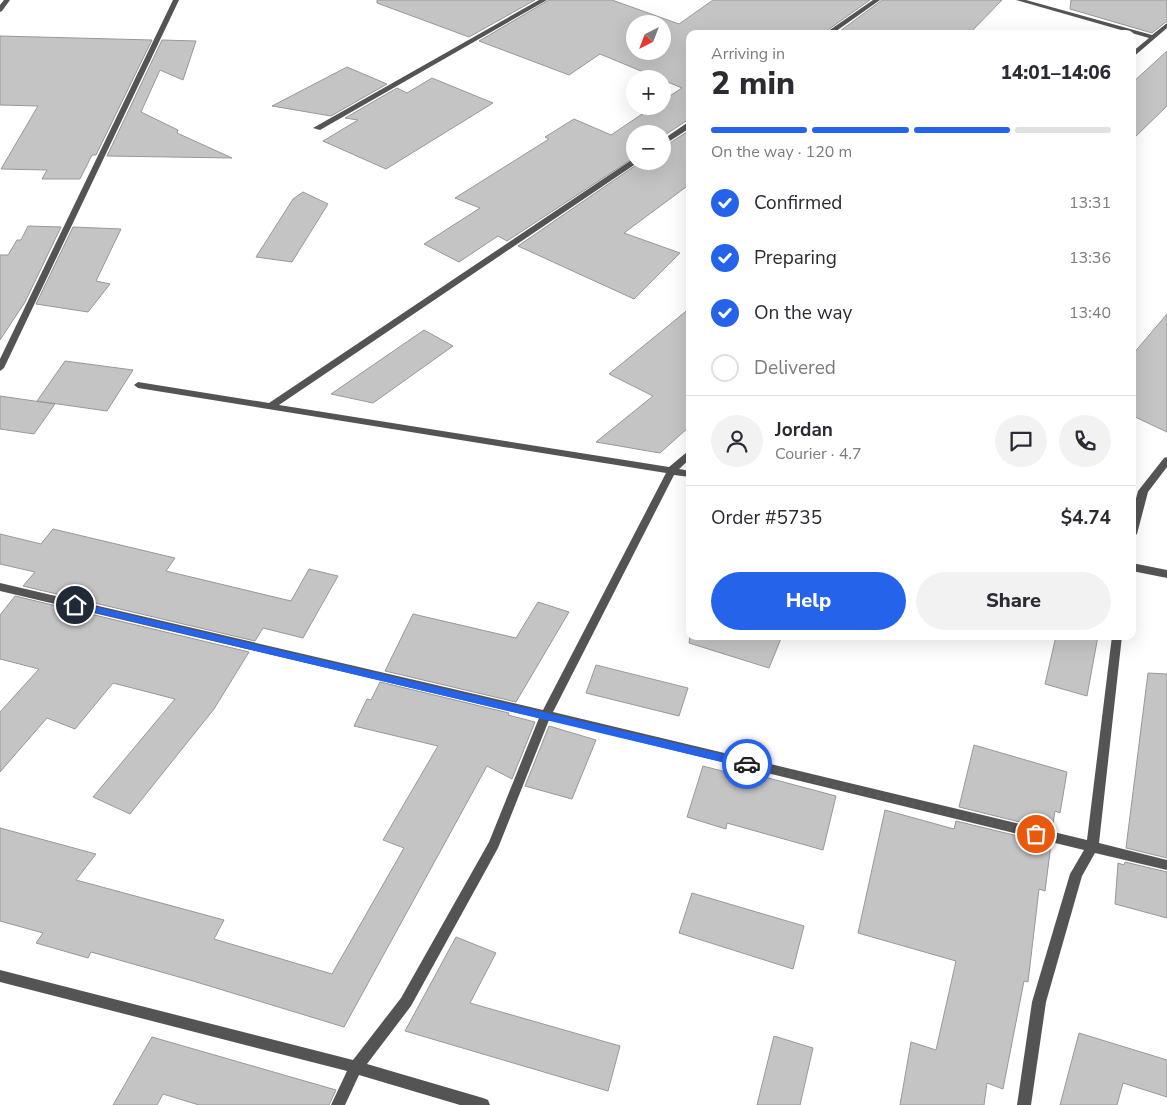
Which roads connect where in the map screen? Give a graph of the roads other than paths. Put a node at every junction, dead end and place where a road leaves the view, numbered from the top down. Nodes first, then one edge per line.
1 (7, 0) edge
2 (176, 0) edge
3 (544, 0) edge
4 (877, 0) edge
5 (1019, 0) edge
6 (0, 10) edge
7 (1167, 25) edge
8 (833, 30) edge
9 (1128, 30) edge
10 (1136, 32) edge
11 (1154, 37) junction
12 (1136, 53) edge
13 (317, 128) dead end
14 (686, 128) edge
15 (671, 138) edge
16 (626, 168) edge
17 (0, 368) edge
18 (138, 385) dead end
19 (271, 406) junction
20 (686, 458) edge
21 (1167, 460) edge
22 (672, 470) junction
23 (686, 473) edge
24 (1136, 518) edge
25 (1136, 568) edge
26 (1167, 574) edge
27 (0, 587) edge
28 (1117, 640) edge
29 (546, 715) junction
30 (1092, 848) junction
31 (1167, 865) edge
32 (0, 976) edge
33 (356, 1067) junction
34 (338, 1105) edge
35 (483, 1105) edge
36 (1024, 1105) edge

1 - 6 lane
2 - 17 lane
3 - 13 lane
4 - 8 lane
5 - 9 lane
7 - 11 lane
10 - 11 lane
11 - 12 lane
14 - 15 lane
16 - 19 lane
18 - 19 lane
19 - 22 lane
20 - 22 lane
21 - 24 lane
22 - 23 lane
22 - 29 lane
25 - 26 lane
27 - 29 lane
28 - 30 lane
29 - 30 lane
29 - 33 lane
30 - 31 lane
30 - 36 lane
32 - 33 lane
33 - 34 lane
33 - 35 lane

